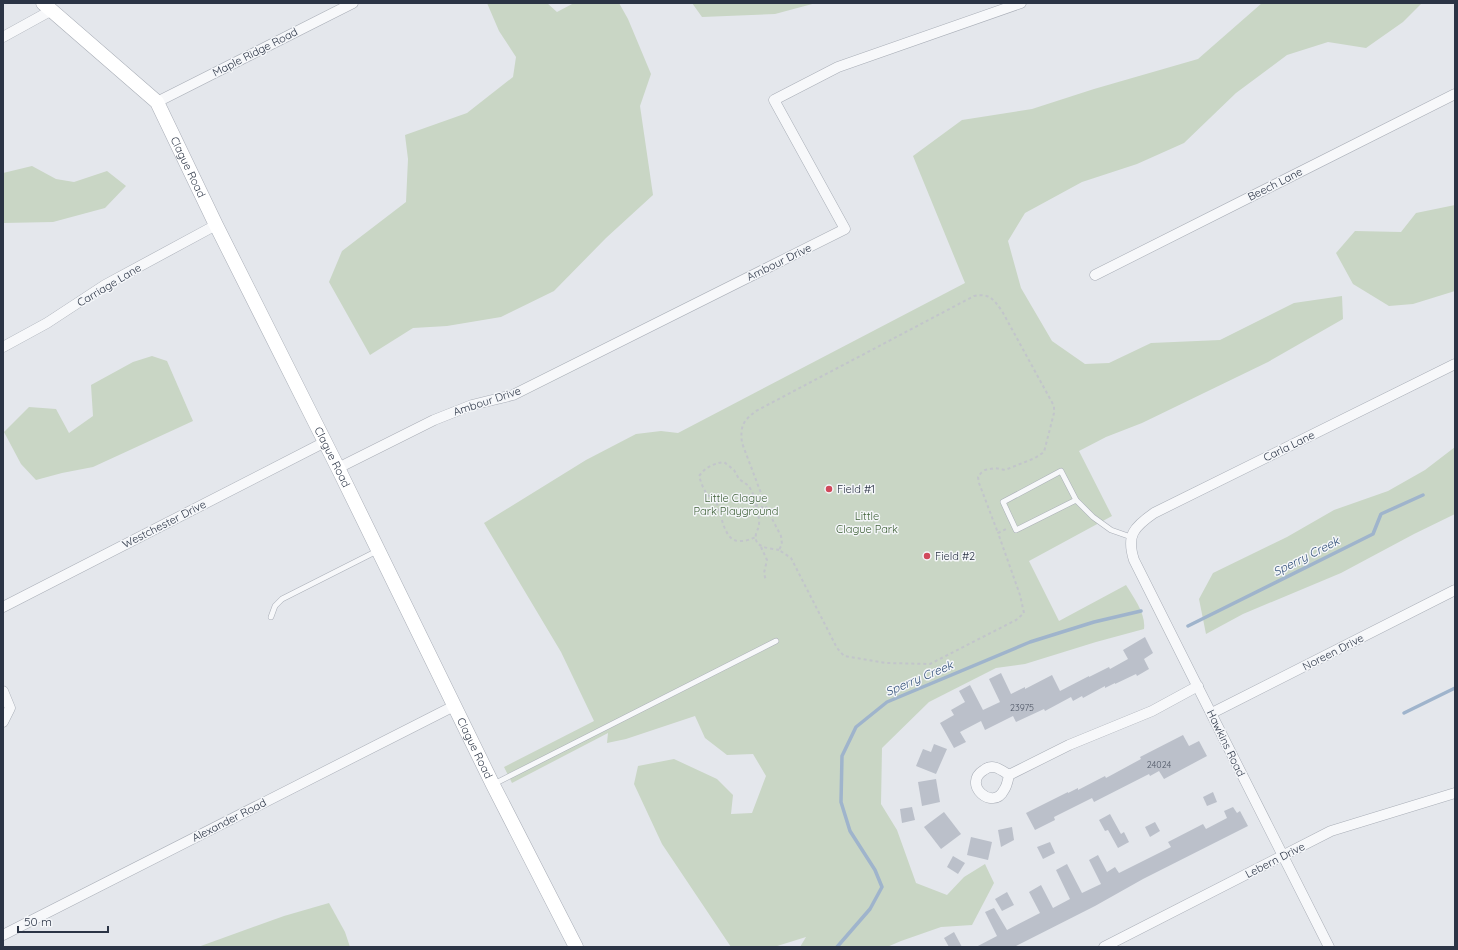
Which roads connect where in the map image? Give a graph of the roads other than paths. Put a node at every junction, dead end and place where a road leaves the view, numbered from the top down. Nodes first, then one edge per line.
1 (353, 3) edge
2 (1021, 3) edge
3 (46, 5) edge
4 (3, 37) edge
5 (1455, 94) edge
6 (157, 102) junction
7 (216, 225) junction
8 (1095, 275) dead end
9 (3, 347) edge
10 (1455, 364) edge
11 (325, 442) junction
12 (338, 468) junction
13 (1076, 500) junction
14 (1131, 537) junction
15 (378, 550) junction
16 (1455, 590) edge
17 (3, 607) edge
18 (271, 617) dead end
19 (776, 641) dead end
20 (1198, 686) junction
21 (3, 691) edge
22 (454, 706) junction
23 (1212, 713) junction
24 (3, 722) edge
25 (1009, 775) dead end
26 (493, 785) junction
27 (1455, 793) edge
28 (1282, 856) junction
29 (3, 935) edge
30 (576, 947) edge
31 (1104, 947) edge
32 (1329, 947) edge

1 - 6 street, Maple Ridge Road
2 - 12 street, Ambour Drive
3 - 4 street
3 - 6 main road, Clague Road
5 - 8 street, Beech Lane
6 - 7 main road, Clague Road
7 - 9 street, Carriage Lane
7 - 11 main road, Clague Road
10 - 14 street, Carla Lane
11 - 12 main road, Clague Road
11 - 17 street, Westchester Drive
12 - 15 main road, Clague Road
13 - 13 lane
13 - 14 lane
14 - 20 street, Hawkins Road
15 - 18 lane
15 - 22 main road, Clague Road
16 - 23 street, Noreen Drive
19 - 26 lane
20 - 23 street, Hawkins Road
20 - 25 street
21 - 24 street
22 - 26 main road, Clague Road
22 - 29 street, Alexander Road
23 - 28 street, Hawkins Road
26 - 30 main road, Clague Road
27 - 28 street, Lebern Drive
28 - 31 street, Lebern Drive
28 - 32 street, Hawkins Road

